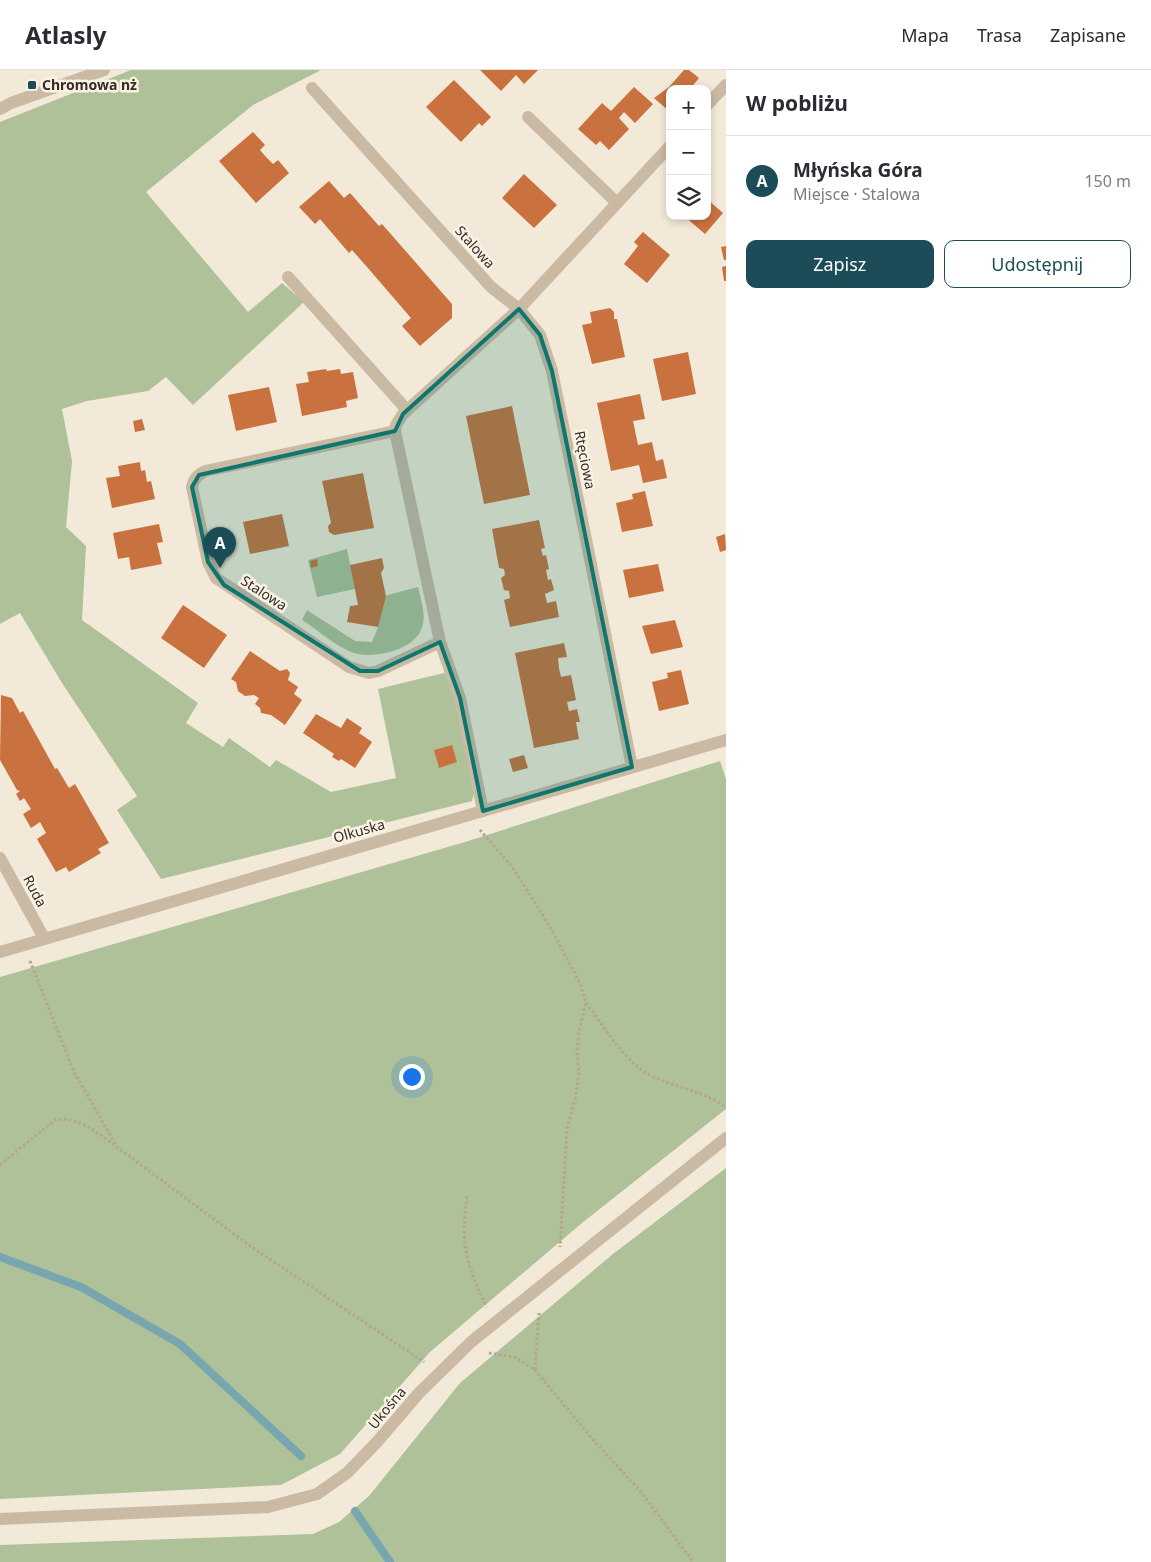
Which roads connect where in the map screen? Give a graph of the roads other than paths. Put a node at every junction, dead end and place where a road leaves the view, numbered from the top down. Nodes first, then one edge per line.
1 (104, 70) edge
2 (726, 84) edge
3 (312, 88) dead end
4 (711, 101) edge
5 (0, 109) edge
6 (528, 117) dead end
7 (666, 150) edge
8 (617, 203) junction
9 (288, 277) dead end
10 (519, 309) junction
11 (407, 410) junction
12 (396, 431) junction
13 (440, 642) junction
14 (726, 740) edge
15 (632, 767) junction
16 (483, 810) junction
17 (0, 858) edge
18 (44, 938) junction
19 (0, 952) edge
20 (726, 1138) edge
21 (0, 1519) edge

1 - 5 street
2 - 4 street
3 - 10 street, Stalowa
6 - 8 street
7 - 8 street
8 - 10 street
9 - 11 street
10 - 11 street
10 - 15 street, Rtęciowa
11 - 12 street
12 - 13 street
12 - 13 street, Stalowa
13 - 16 street
14 - 15 street, Olkuska
15 - 16 street, Olkuska
16 - 18 street, Olkuska
17 - 18 street, Ruda
18 - 19 street, Olkuska
20 - 21 street, Ukośna

